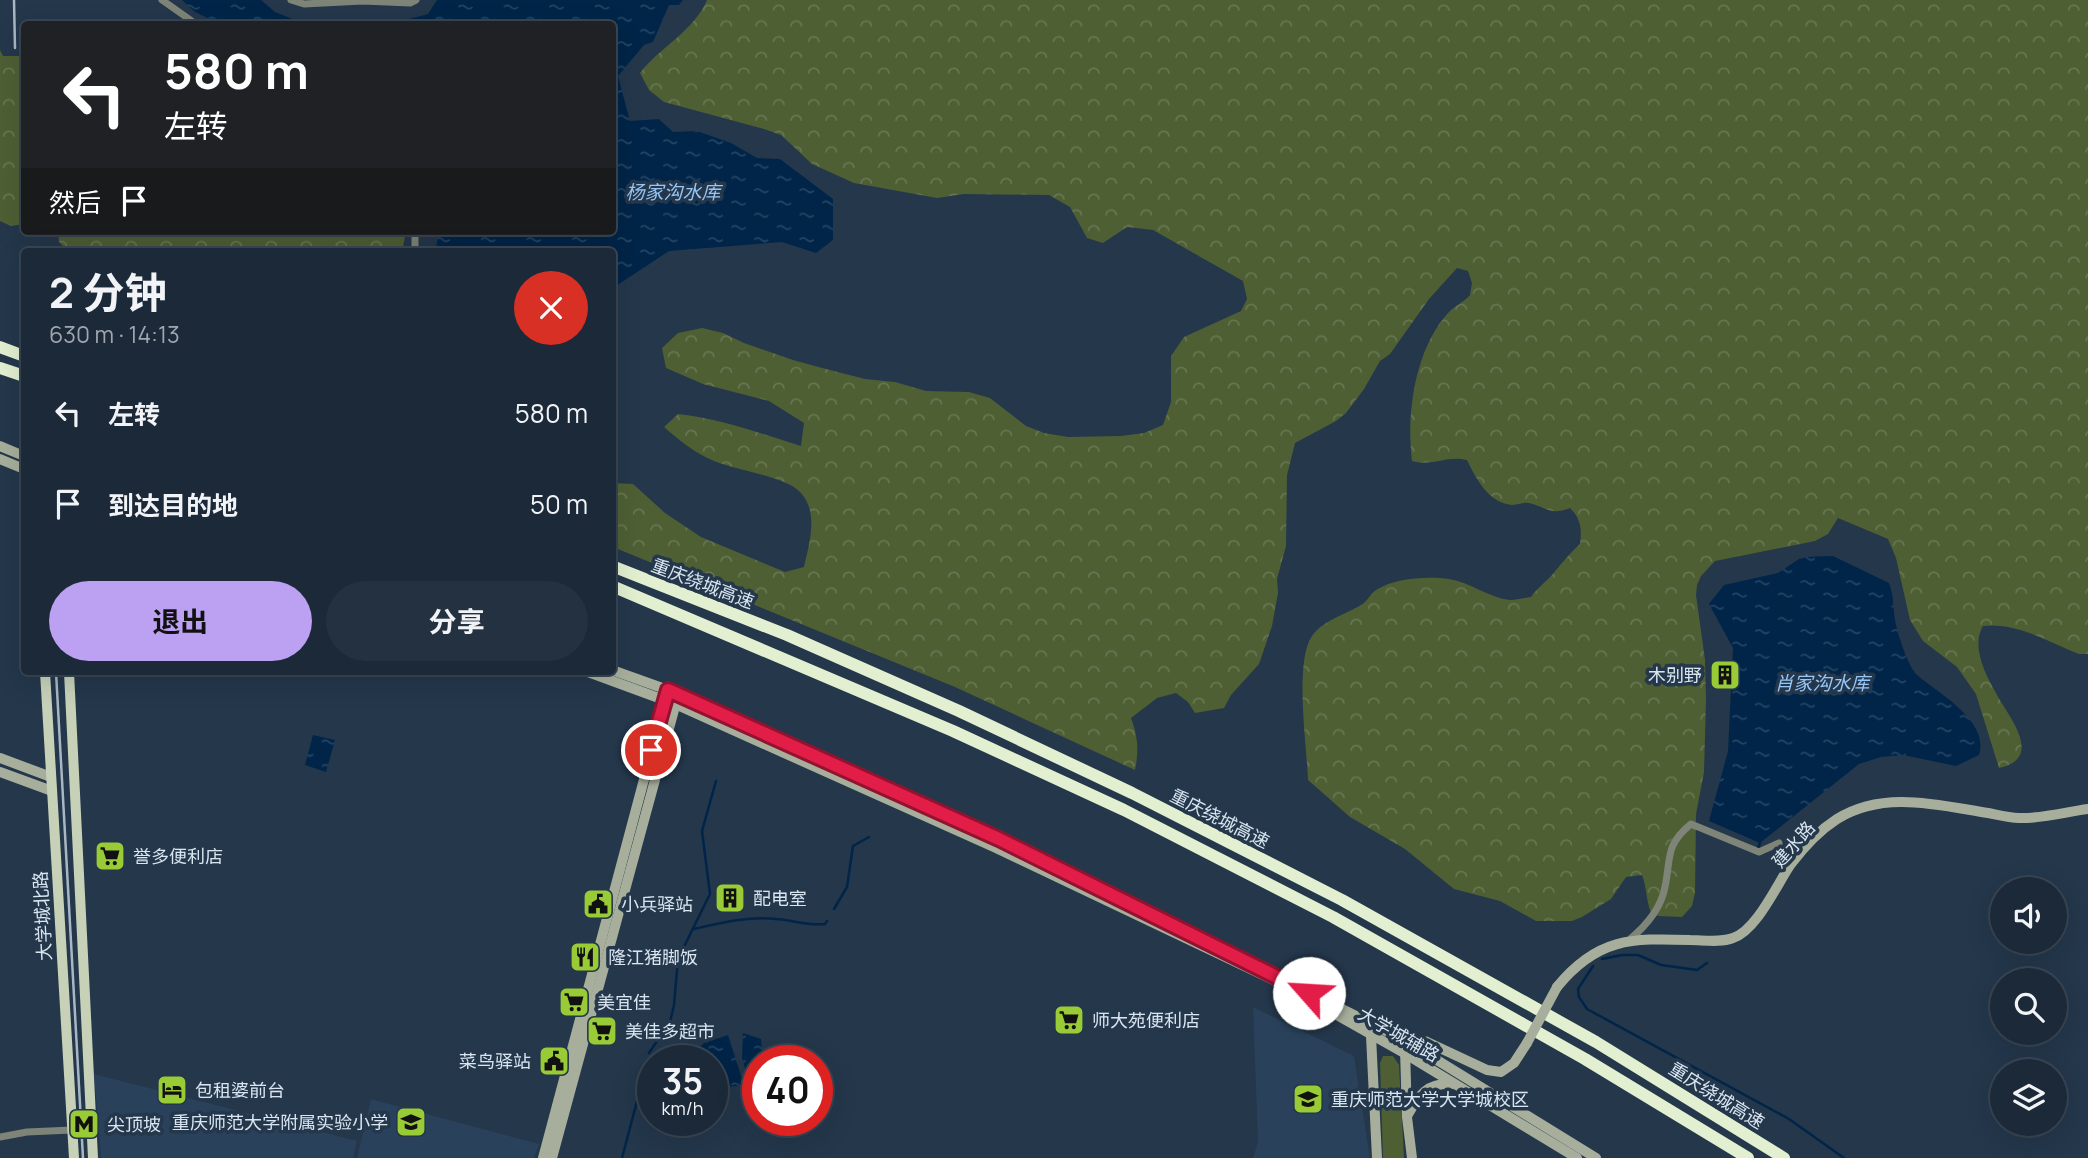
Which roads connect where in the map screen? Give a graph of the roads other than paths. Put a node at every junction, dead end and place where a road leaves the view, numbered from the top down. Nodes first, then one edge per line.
1 (162, 0) edge
2 (291, 0) edge
3 (416, 0) edge
4 (193, 21) edge
5 (0, 347) edge
6 (21, 355) edge
7 (0, 368) edge
8 (21, 375) edge
9 (0, 446) edge
10 (21, 455) edge
11 (0, 460) edge
12 (21, 468) edge
13 (616, 568) edge
14 (616, 588) edge
15 (616, 672) edge
16 (45, 675) edge
17 (69, 675) edge
18 (598, 675) edge
19 (666, 695) junction
20 (677, 699) junction
21 (0, 758) edge
22 (0, 772) edge
23 (51, 777) junction
24 (52, 791) junction
25 (2088, 809) edge
26 (1779, 843) dead end
27 (1629, 941) junction
28 (1371, 1035) junction
29 (1406, 1041) junction
30 (1404, 1053) junction
31 (1456, 1085) junction
32 (1407, 1117) junction
33 (72, 1130) junction
34 (0, 1137) edge
35 (74, 1158) edge
36 (93, 1158) edge
37 (543, 1158) edge
38 (552, 1158) edge
39 (1377, 1158) edge
40 (1412, 1158) edge
41 (1577, 1158) edge
42 (1596, 1158) edge
43 (1748, 1158) edge
44 (1784, 1158) edge

1 - 4 street
2 - 3 street
5 - 6 highway
7 - 8 highway
9 - 10 street
11 - 12 street
13 - 44 highway, 重庆绕城高速
14 - 43 highway, 重庆绕城高速
15 - 19 street, 大学城辅路
16 - 23 main road, 大学城北路
17 - 36 main road
18 - 19 street, 大学城辅路
19 - 20 street, 大学城辅路
19 - 37 street
20 - 28 street, 大学城辅路
20 - 29 street, 大学城辅路
20 - 38 street
21 - 23 street
22 - 24 street
23 - 24 main road, 大学城北路
24 - 33 main road, 大学城北路
25 - 27 street, 建水路
26 - 27 street
27 - 29 street, 建水路, bridge
28 - 29 street
28 - 30 street, 大学城辅路
28 - 39 street
29 - 30 street
29 - 42 street, 大学城辅路
30 - 31 street, 大学城辅路
30 - 32 street
31 - 32 street
31 - 41 street, 大学城辅路
32 - 40 street
33 - 34 street
33 - 35 main road, 大学城北路

